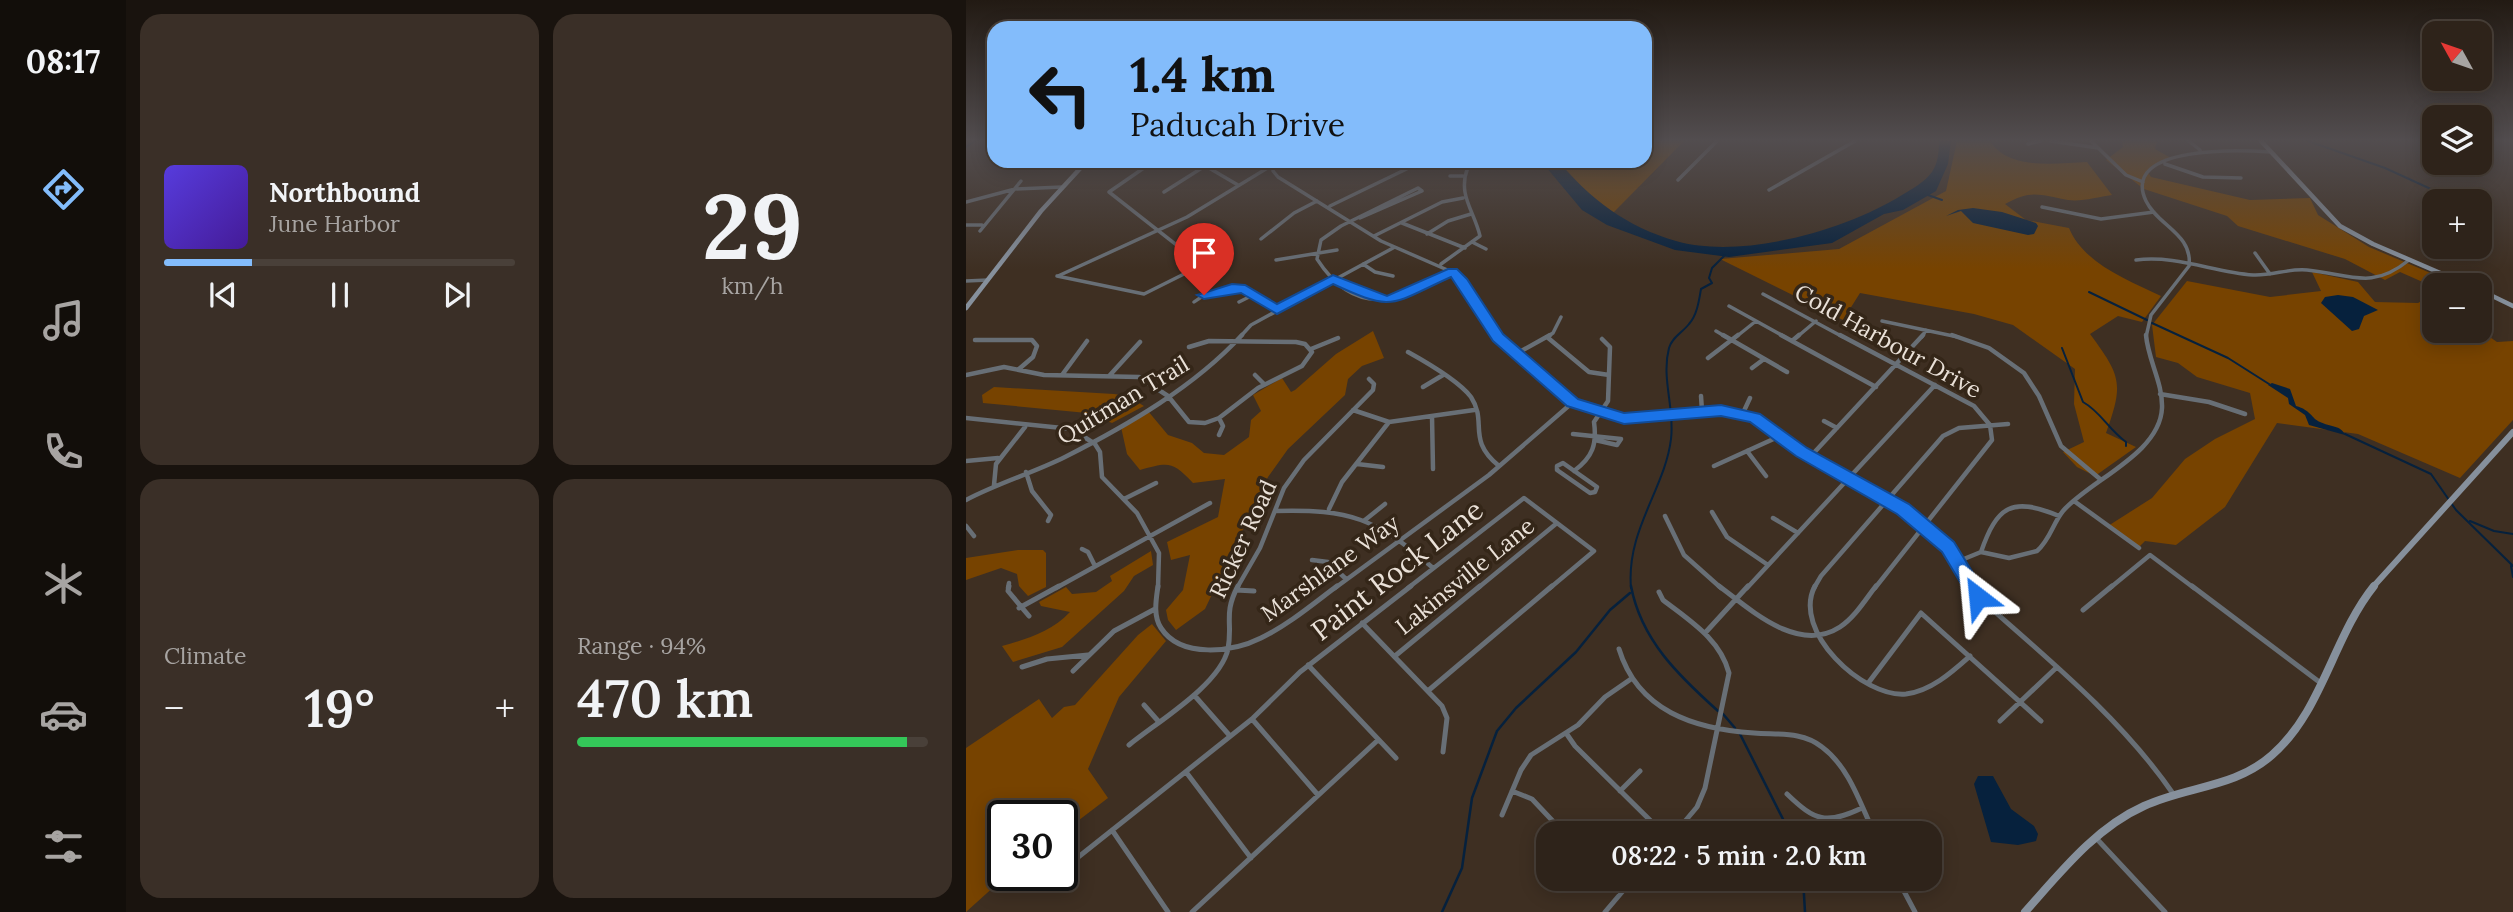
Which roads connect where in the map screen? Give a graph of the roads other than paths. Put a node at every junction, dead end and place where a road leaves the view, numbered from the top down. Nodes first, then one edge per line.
1 (1019, 184) edge
2 (1065, 184) edge
3 (1119, 184) edge
4 (1177, 184) edge
5 (1289, 184) edge
6 (1377, 184) edge
7 (1463, 184) edge
8 (1780, 184) edge
9 (2143, 184) edge
10 (2300, 184) edge
11 (1238, 185) edge
12 (1062, 187) junction
13 (1015, 189) junction
14 (1769, 190) dead end
15 (1164, 192) dead end
16 (1463, 198) junction
17 (1318, 201) junction
18 (966, 202) edge
19 (1329, 207) junction
20 (2042, 207) dead end
21 (2154, 212) junction
22 (1471, 214) junction
23 (1360, 218) junction
24 (1352, 221) junction
25 (1402, 222) junction
26 (966, 225) edge
27 (983, 225) junction
28 (1159, 230) junction
29 (980, 231) dead end
30 (1426, 235) junction
31 (1374, 236) junction
32 (1261, 239) dead end
33 (1474, 243) junction
34 (1394, 248) junction
35 (1466, 248) junction
36 (1486, 249) dead end
37 (1337, 250) dead end
38 (1316, 253) junction
39 (2255, 253) dead end
40 (2407, 259) junction
41 (1276, 260) dead end
42 (2136, 260) dead end
43 (2191, 262) junction
44 (1363, 264) junction
45 (1441, 264) junction
46 (1452, 272) junction
47 (2440, 273) edge
48 (2270, 275) junction
49 (1393, 276) dead end
50 (1333, 279) junction
51 (988, 280) junction
52 (1236, 280) dead end
53 (966, 281) edge
54 (1232, 288) junction
55 (1763, 293) dead end
56 (1256, 294) junction
57 (2492, 296) edge
58 (1194, 302) dead end
59 (1239, 302) dead end
60 (1729, 306) dead end
61 (2513, 306) edge
62 (966, 308) edge
63 (1277, 310) junction
64 (1561, 317) dead end
65 (1756, 321) junction
66 (1816, 321) junction
67 (1882, 321) dead end
68 (1926, 330) junction
69 (1716, 331) dead end
70 (1547, 337) junction
71 (1338, 338) dead end
72 (1602, 338) dead end
73 (975, 340) dead end
74 (1731, 340) junction
75 (1087, 341) dead end
76 (1235, 341) junction
77 (1792, 341) junction
78 (1140, 342) dead end
79 (1189, 347) dead end
80 (1311, 349) junction
81 (1408, 352) dead end
82 (1516, 354) junction
83 (1708, 358) dead end
84 (1764, 359) junction
85 (1898, 365) junction
86 (1752, 368) dead end
87 (985, 369) junction
88 (1019, 369) junction
89 (1787, 372) dead end
90 (1443, 374) junction
91 (966, 375) edge
92 (1061, 375) junction
93 (1255, 375) dead end
94 (1609, 375) junction
95 (983, 376) dead end
96 (1110, 376) junction
97 (1369, 379) dead end
98 (1264, 384) junction
99 (1935, 385) junction
100 (1423, 387) dead end
101 (1876, 387) junction
102 (2160, 394) junction
103 (1701, 396) dead end
104 (1168, 397) junction
105 (1750, 398) dead end
106 (1572, 403) junction
107 (1353, 410) junction
108 (1474, 410) junction
109 (1702, 411) junction
110 (1600, 413) junction
111 (1743, 413) junction
112 (2245, 414) dead end
113 (1432, 416) junction
114 (966, 418) edge
115 (1219, 418) junction
116 (1824, 421) dead end
117 (1389, 422) junction
118 (2008, 424) dead end
119 (1990, 425) junction
120 (1026, 426) junction
121 (1837, 428) junction
122 (2513, 432) edge
123 (1573, 434) dead end
124 (1219, 435) dead end
125 (1780, 436) junction
126 (1594, 438) junction
127 (1091, 441) junction
128 (1747, 451) junction
129 (1810, 457) junction
130 (999, 458) junction
131 (966, 461) edge
132 (1357, 464) junction
133 (1500, 466) junction
134 (1714, 466) dead end
135 (1383, 467) dead end
136 (1433, 469) dead end
137 (1574, 471) junction
138 (1026, 472) junction
139 (1766, 476) dead end
140 (1849, 478) junction
141 (2100, 479) junction
142 (1156, 484) dead end
143 (994, 485) junction
144 (1124, 499) junction
145 (1889, 499) junction
146 (966, 500) edge
147 (2074, 501) junction
148 (1210, 503) dead end
149 (1385, 504) dead end
150 (1329, 509) junction
151 (1275, 511) junction
152 (1712, 512) dead end
153 (1665, 516) dead end
154 (2059, 516) junction
155 (1773, 518) dead end
156 (1365, 520) junction
157 (1048, 521) dead end
158 (1557, 523) junction
159 (966, 526) edge
160 (1925, 527) junction
161 (1798, 533) junction
162 (1150, 534) junction
163 (974, 537) dead end
164 (1400, 540) junction
165 (2139, 548) dead end
166 (1082, 549) dead end
167 (1981, 552) junction
168 (1312, 560) dead end
169 (1959, 561) junction
170 (1768, 565) junction
171 (1096, 566) junction
172 (1433, 568) junction
173 (1347, 579) junction
174 (1009, 583) dead end
175 (1236, 590) junction
176 (1254, 591) dead end
177 (1659, 592) dead end
178 (1737, 599) junction
179 (1019, 608) junction
180 (1156, 609) junction
181 (2083, 610) dead end
182 (1029, 616) dead end
183 (1362, 623) junction
184 (1705, 633) junction
185 (1816, 635) junction
186 (1228, 649) junction
187 (1619, 649) dead end
188 (1088, 654) junction
189 (1395, 656) junction
190 (1970, 656) junction
191 (1308, 665) junction
192 (1022, 667) dead end
193 (2057, 667) junction
194 (1073, 671) dead end
195 (1631, 678) junction
196 (2318, 681) junction
197 (1869, 682) junction
198 (1429, 690) junction
199 (1194, 695) junction
200 (2020, 702) junction
201 (1144, 705) dead end
202 (1252, 719) junction
203 (2000, 721) dead end
204 (2041, 721) dead end
205 (1159, 722) junction
206 (1719, 727) junction
207 (1566, 733) junction
208 (1230, 736) junction
209 (1378, 740) junction
210 (1129, 745) dead end
211 (1443, 752) dead end
212 (1396, 758) dead end
213 (1640, 771) dead end
214 (1186, 772) junction
215 (1511, 791) junction
216 (1620, 791) junction
217 (1787, 794) dead end
218 (2175, 795) junction
219 (1318, 796) junction
220 (1862, 808) junction
221 (1502, 815) dead end
222 (1553, 821) edge
223 (1651, 821) edge
224 (1685, 821) edge
225 (1868, 821) edge
226 (1112, 831) junction
227 (2096, 838) junction
228 (1078, 858) edge
229 (1251, 858) junction
230 (1618, 891) edge
231 (1623, 891) edge
232 (1904, 891) edge
233 (1621, 894) junction
234 (1168, 912) edge
235 (1192, 912) edge
236 (1605, 912) edge
237 (1914, 912) edge
238 (2025, 912) edge
239 (2165, 912) edge

1 - 13 street
2 - 12 street
3 - 28 street
4 - 15 street
5 - 17 street
6 - 19 street
7 - 16 street
8 - 14 street
9 - 21 street
10 - 40 street
11 - 28 street
12 - 13 street
12 - 51 street
13 - 18 street
13 - 27 street
16 - 22 street
16 - 25 street
17 - 19 street
17 - 32 street
19 - 24 street
20 - 21 street
21 - 43 street
22 - 30 street
22 - 33 street
23 - 23 street
23 - 24 street
24 - 31 street
24 - 38 street
25 - 30 street
25 - 31 street
26 - 27 street
27 - 29 street
28 - 28 street
30 - 35 street
31 - 34 street
33 - 35 street
33 - 36 street
34 - 44 street, Quitman Trail
34 - 45 street
35 - 45 street
37 - 38 street
38 - 41 street
38 - 50 street
39 - 48 street
40 - 47 street
40 - 48 street
42 - 43 street
43 - 48 street
43 - 102 street
44 - 49 street
44 - 50 street, Quitman Trail
45 - 46 street
46 - 50 street
46 - 82 street
50 - 63 street, Quitman Trail
51 - 53 street
51 - 62 street
52 - 54 street
54 - 56 street
54 - 58 street
55 - 66 street, Cold Harbour Drive
56 - 59 street
56 - 63 street
57 - 61 street
60 - 65 street
63 - 76 street, Quitman Trail
64 - 70 street
65 - 74 street
65 - 77 street
66 - 77 street
66 - 85 street, Cold Harbour Drive
67 - 68 street
68 - 85 street
68 - 141 street
69 - 74 street
70 - 82 street
70 - 94 street
71 - 80 street
72 - 94 street
73 - 88 street
74 - 83 street
74 - 84 street
75 - 92 street
76 - 79 street
76 - 80 street
76 - 104 street, Quitman Trail
77 - 101 street
78 - 96 street
80 - 98 street
81 - 90 street
82 - 106 street
84 - 86 street
84 - 89 street
85 - 99 street, Cold Harbour Drive
85 - 101 street
87 - 88 street
87 - 91 street
87 - 95 street
88 - 92 street
90 - 100 street
90 - 108 street
92 - 96 street
93 - 98 street
94 - 110 street
96 - 104 street
97 - 107 street, Ricker Road
98 - 115 street
99 - 119 street, Cold Harbour Drive
99 - 140 street
101 - 121 street
102 - 112 street
102 - 141 street
103 - 109 street
104 - 115 street
104 - 127 street, Quitman Trail
105 - 111 street
106 - 110 street
106 - 133 street, Marshlane Way
107 - 117 street
107 - 151 street, Ricker Road
108 - 113 street
108 - 133 street
109 - 110 street
109 - 111 street
110 - 126 street
111 - 125 street
113 - 117 street
113 - 136 street
114 - 120 street
115 - 124 street
116 - 121 street
117 - 132 street
118 - 119 street
119 - 145 street
119 - 160 street, Cold Harbour Drive
120 - 127 street
120 - 130 street
121 - 129 street
122 - 196 street
123 - 126 street
125 - 128 street
125 - 129 street
126 - 126 street
126 - 137 street
127 - 138 street, Quitman Trail
127 - 144 street
128 - 134 street
128 - 139 street
129 - 140 street
130 - 131 street
130 - 143 street
132 - 135 street
132 - 150 street
133 - 164 street, Marshlane Way
137 - 137 street
138 - 143 street, Quitman Trail
138 - 157 street
140 - 145 street
140 - 161 street
141 - 147 street
142 - 144 street
143 - 146 street, Quitman Trail
144 - 162 street
145 - 160 street
145 - 185 street
147 - 154 street
147 - 165 street
148 - 162 street
149 - 156 street
150 - 151 street
150 - 156 street
151 - 175 street, Ricker Road
152 - 170 street
153 - 178 street
154 - 167 street
154 - 167 street
155 - 161 street
156 - 164 street
158 - 172 street, Paint Rock Lane
158 - 189 street, Lakinsville Lane
158 - 198 street, Paint Rock Lane
159 - 163 street
160 - 169 street
160 - 185 street, Cold Harbour Drive
161 - 170 street
162 - 171 street
162 - 180 street
164 - 172 street
164 - 173 street, Marshlane Way
166 - 171 street
167 - 169 street
168 - 173 street
169 - 193 street
170 - 178 street
171 - 179 street
172 - 183 street, Paint Rock Lane
173 - 186 street, Marshlane Way
174 - 179 street
175 - 176 street
175 - 186 street, Ricker Road
177 - 184 street
178 - 184 street
178 - 185 street
179 - 182 street
180 - 186 street, Marshlane Way
180 - 188 street
181 - 196 street
183 - 189 street
183 - 191 street, Paint Rock Lane
184 - 206 street
185 - 197 street
186 - 199 street, Ricker Road
187 - 195 street
188 - 192 street
188 - 194 street
189 - 198 street
190 - 197 street
190 - 197 street
190 - 200 street
191 - 202 street, Paint Rock Lane
191 - 209 street
193 - 200 street
193 - 218 street
195 - 206 street
195 - 207 street
196 - 218 street
198 - 211 street
199 - 205 street, Ricker Road
199 - 208 street
200 - 203 street
200 - 204 street
201 - 205 street
202 - 208 street, Paint Rock Lane
202 - 219 street
205 - 210 street, Ricker Road
206 - 220 street
206 - 224 street
207 - 215 street
207 - 216 street
208 - 214 street, Paint Rock Lane
209 - 212 street
209 - 219 street
213 - 216 street
214 - 226 street, Paint Rock Lane
214 - 229 street
215 - 221 street
215 - 222 street
216 - 223 street
217 - 220 street
218 - 227 street
219 - 229 street
220 - 225 street
226 - 228 street, Paint Rock Lane
226 - 234 street
227 - 238 street
227 - 239 street
229 - 235 street
230 - 233 street
231 - 233 street
232 - 237 street
233 - 236 street

